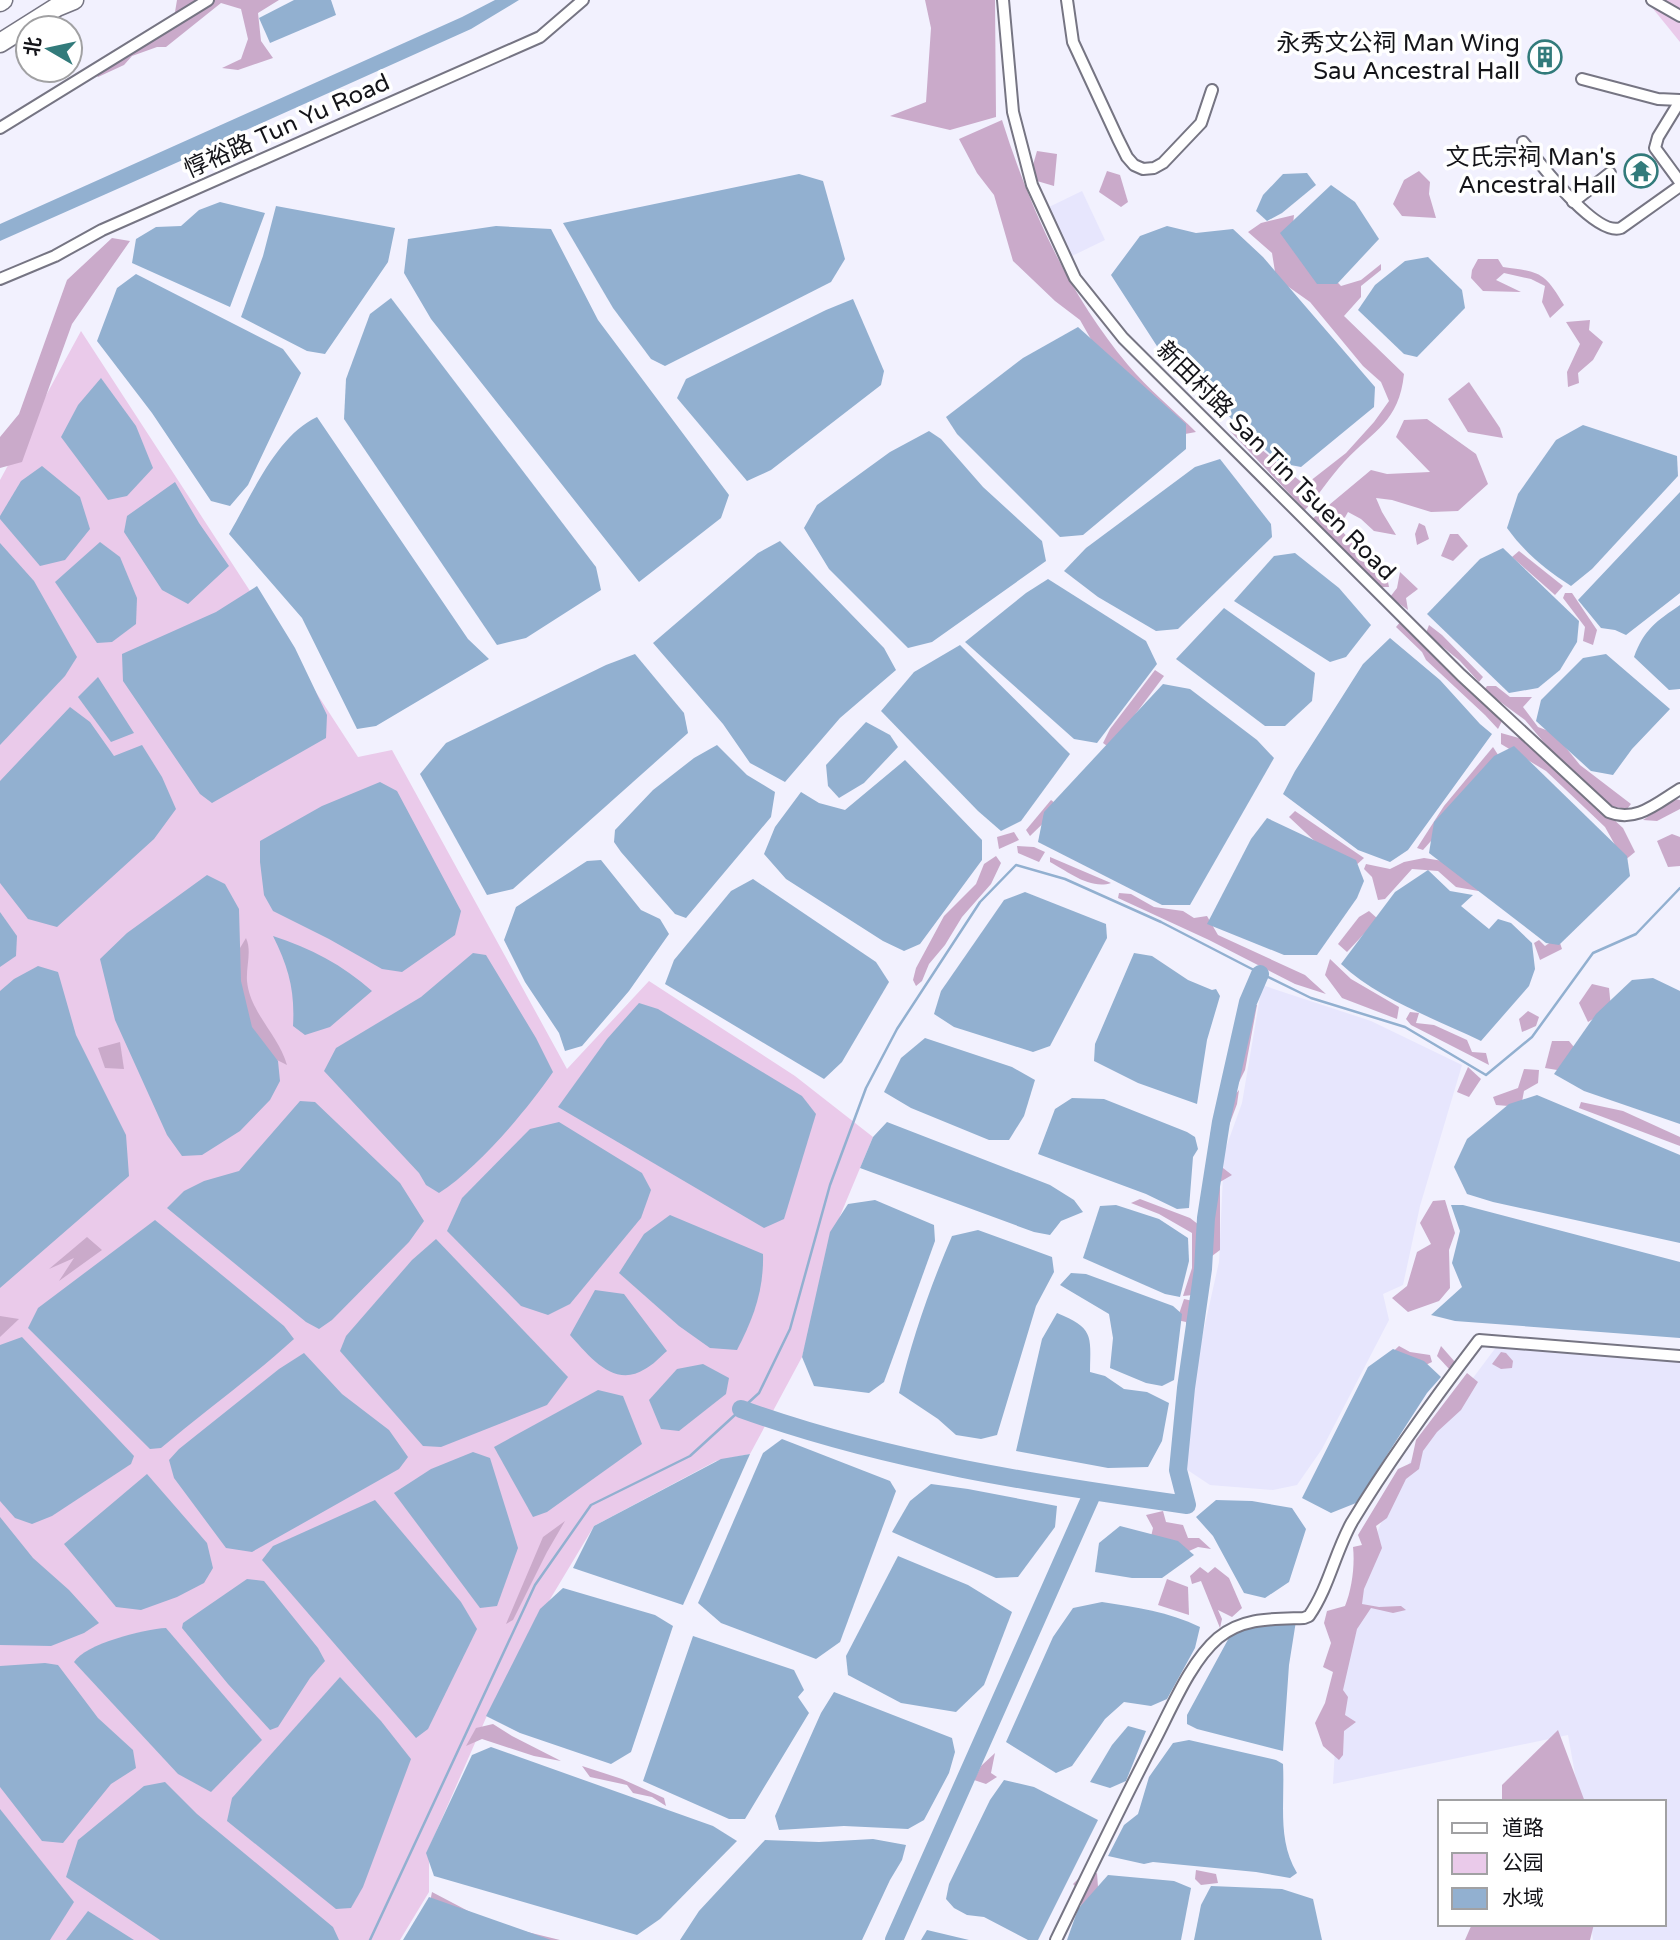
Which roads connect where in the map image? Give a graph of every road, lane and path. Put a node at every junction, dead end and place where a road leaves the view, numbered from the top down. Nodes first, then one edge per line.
1 (75, 0) edge
2 (208, 0) edge
3 (583, 0) edge
4 (1003, 0) edge
5 (1067, 0) edge
6 (1652, 0) edge
7 (1680, 16) edge
8 (0, 43) edge
9 (1581, 79) dead end
10 (1212, 90) dead end
11 (1680, 100) edge
12 (0, 128) edge
13 (1523, 142) dead end
14 (1610, 173) dead end
15 (1680, 184) edge
16 (1573, 202) junction
17 (0, 279) edge
18 (1680, 789) edge
19 (1680, 1356) edge
20 (1056, 1940) edge

1 - 8 main road
2 - 12 street
3 - 17 street, 惇裕路 Tun Yu Road
4 - 18 street, 新田村路 San Tin Tsuen Road
5 - 10 street
6 - 7 street
9 - 11 street
11 - 15 street
13 - 16 street
14 - 16 street
15 - 16 street
19 - 20 street

